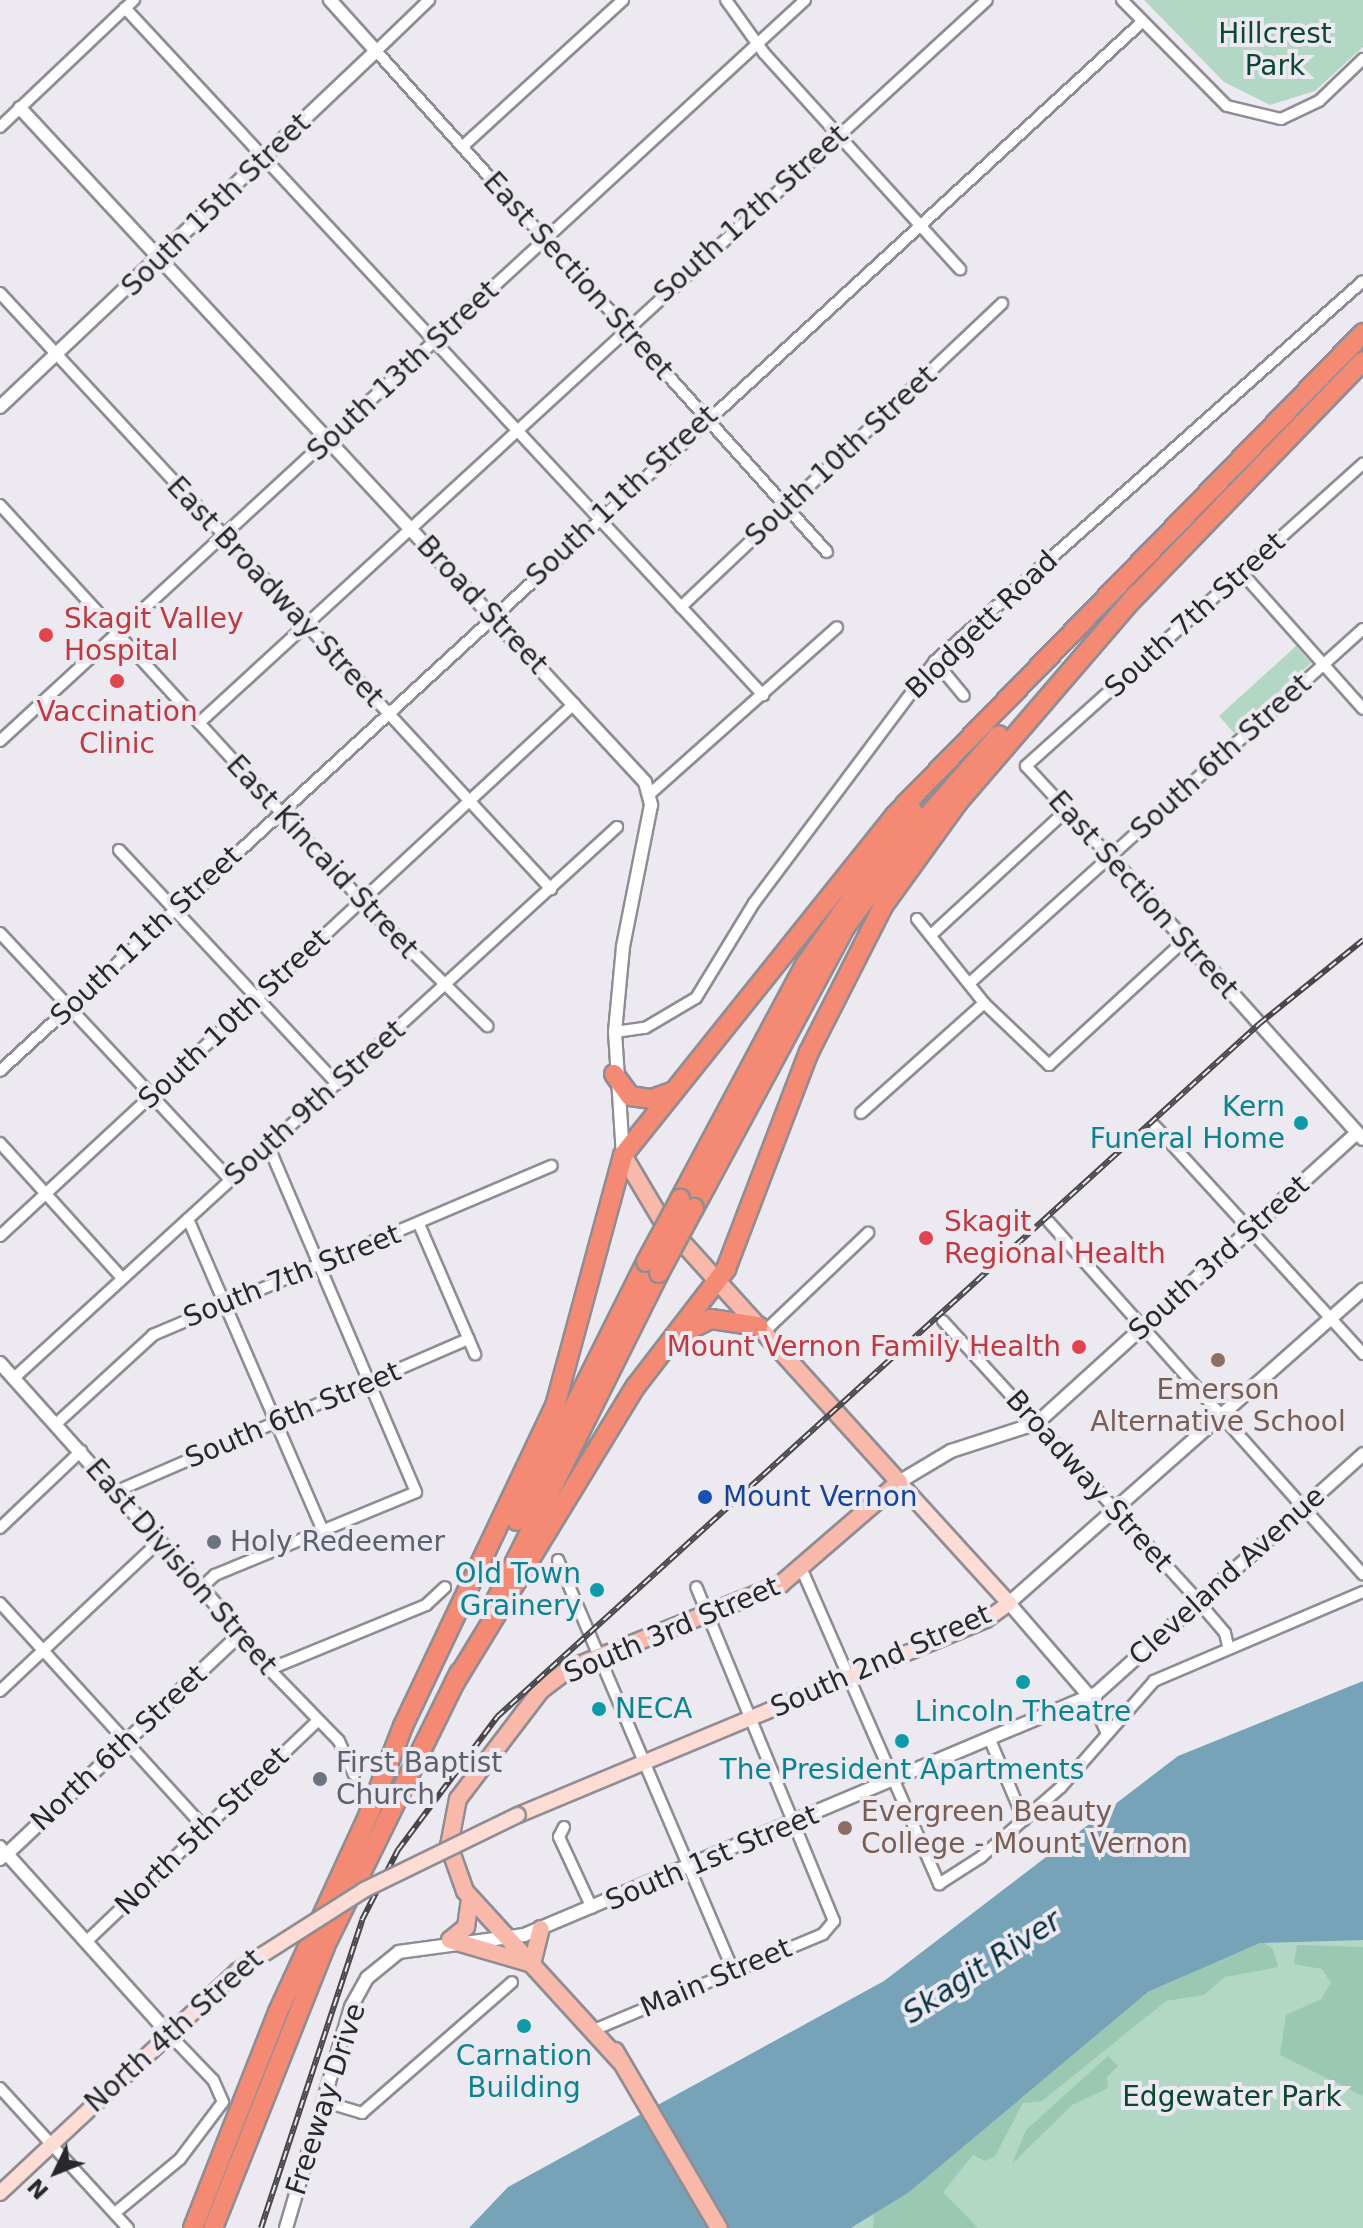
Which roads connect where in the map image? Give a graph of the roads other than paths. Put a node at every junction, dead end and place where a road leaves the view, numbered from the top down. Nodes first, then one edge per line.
1 (134, 0) edge
2 (330, 0) edge
3 (429, 0) edge
4 (623, 0) edge
5 (726, 0) edge
6 (805, 0) edge
7 (987, 0) edge
8 (1122, 0) edge
9 (125, 8) junction
10 (1142, 22) junction
11 (759, 42) junction
12 (376, 51) junction
13 (1363, 59) edge
14 (20, 108) junction
15 (0, 127) edge
16 (839, 134) junction
17 (462, 147) junction
18 (264, 158) junction
19 (918, 223) junction
20 (544, 240) junction
21 (159, 260) junction
22 (960, 269) dead end
23 (1363, 281) edge
24 (0, 293) edge
25 (1002, 303) dead end
26 (625, 329) junction
27 (1363, 333) edge
28 (434, 341) junction
29 (56, 355) junction
30 (1363, 361) edge
31 (0, 407) edge
32 (707, 417) junction
33 (516, 429) junction
34 (329, 441) junction
35 (1363, 464) edge
36 (0, 505) edge
37 (788, 506) junction
38 (598, 518) junction
39 (410, 528) junction
40 (224, 538) junction
41 (827, 552) dead end
42 (1242, 573) junction
43 (1138, 593) junction
44 (681, 607) junction
45 (492, 617) junction
46 (306, 625) junction
47 (837, 627) dead end
48 (1363, 629) edge
49 (116, 635) junction
50 (935, 661) junction
51 (1324, 664) junction
52 (763, 695) junction
53 (964, 696) dead end
54 (574, 704) junction
55 (1363, 709) edge
56 (388, 714) junction
57 (199, 723) junction
58 (0, 741) edge
59 (957, 755) junction
60 (1026, 766) joint
61 (651, 793) junction
62 (469, 804) junction
63 (1067, 810) junction
64 (280, 812) junction
65 (617, 827) dead end
66 (119, 850) dead end
67 (1109, 856) junction
68 (551, 889) junction
69 (361, 900) junction
70 (174, 909) junction
71 (917, 919) dead end
72 (0, 933) edge
73 (931, 935) junction
74 (1184, 941) junction
75 (972, 981) junction
76 (443, 987) junction
77 (257, 999) junction
78 (984, 1003) junction
79 (69, 1008) junction
80 (487, 1026) dead end
81 (615, 1032) junction
82 (0, 1071) edge
83 (614, 1074) junction
84 (337, 1084) junction
85 (673, 1091) junction
86 (151, 1096) junction
87 (861, 1113) dead end
88 (1155, 1126) dead end
89 (1361, 1133) edge
90 (0, 1143) edge
91 (268, 1145) junction
92 (623, 1155) junction
93 (552, 1166) dead end
94 (230, 1180) junction
95 (46, 1194) junction
96 (687, 1204) junction
97 (188, 1219) junction
98 (1049, 1222) dead end
99 (419, 1224) junction
100 (1251, 1230) junction
101 (868, 1233) dead end
102 (0, 1236) edge
103 (319, 1263) junction
104 (653, 1268) junction
105 (122, 1278) junction
106 (718, 1282) junction
107 (1363, 1290) edge
108 (223, 1301) junction
109 (1331, 1319) junction
110 (943, 1321) dead end
111 (1143, 1327) junction
112 (761, 1329) junction
113 (469, 1339) junction
114 (668, 1343) junction
115 (475, 1354) dead end
116 (1363, 1354) edge
117 (0, 1363) edge
118 (14, 1378) junction
119 (372, 1381) junction
120 (1223, 1416) junction
121 (1037, 1423) junction
122 (56, 1424) junction
123 (278, 1425) junction
124 (81, 1451) junction
125 (1363, 1454) edge
126 (899, 1482) junction
127 (117, 1491) junction
128 (1304, 1508) junction
129 (1118, 1512) junction
130 (0, 1528) edge
131 (322, 1528) junction
132 (161, 1540) junction
133 (558, 1560) dead end
134 (802, 1570) junction
135 (1363, 1575) edge
136 (202, 1587) junction
137 (445, 1587) dead end
138 (696, 1587) dead end
139 (1363, 1592) edge
140 (1198, 1602) junction
141 (0, 1603) edge
142 (1009, 1603) junction
143 (707, 1613) junction
144 (237, 1636) junction
145 (1228, 1646) junction
146 (43, 1650) junction
147 (601, 1657) junction
148 (270, 1669) junction
149 (848, 1676) junction
150 (455, 1682) junction
151 (0, 1691) edge
152 (1090, 1697) junction
153 (752, 1718) junction
154 (318, 1720) junction
155 (1106, 1732) junction
156 (125, 1739) junction
157 (990, 1740) junction
158 (644, 1763) junction
159 (354, 1775) dead end
160 (892, 1781) junction
161 (368, 1816) junction
162 (1024, 1820) junction
163 (795, 1823) junction
164 (564, 1827) dead end
165 (206, 1829) junction
166 (2, 1853) edge
167 (688, 1867) junction
168 (364, 1890) joint
169 (470, 1898) junction
170 (592, 1908) junction
171 (541, 1929) junction
172 (508, 1939) junction
173 (450, 1940) junction
174 (86, 1942) junction
175 (532, 1964) junction
176 (733, 1970) junction
177 (512, 1982) dead end
178 (572, 2009) junction
179 (596, 2029) junction
180 (167, 2032) junction
181 (622, 2065) junction
182 (0, 2088) edge
183 (322, 2101) junction
184 (51, 2144) junction
185 (0, 2193) edge
186 (116, 2212) junction
187 (128, 2228) edge
188 (193, 2228) edge
189 (213, 2228) edge
190 (286, 2228) edge
191 (719, 2228) edge

1 - 9 street
2 - 12 street, East Section Street
3 - 12 street, South 15th Street
4 - 17 street
5 - 11 street
6 - 11 street, South 13th Street
7 - 16 street, South 12th Street
8 - 10 street
9 - 14 street
9 - 18 street
10 - 13 street
10 - 19 street, South 11th Street
11 - 16 street
11 - 20 street, South 13th Street
12 - 17 street, East Section Street
12 - 18 street, South 15th Street
14 - 15 street
14 - 21 street, Broad Street
16 - 19 street
16 - 26 street, South 12th Street
17 - 20 street, East Section Street
18 - 21 street, South 15th Street
18 - 28 street
19 - 22 street
19 - 32 street, South 11th Street
20 - 26 street, East Section Street
20 - 28 street, South 13th Street
21 - 29 street, South 15th Street
21 - 34 street, Broad Street
23 - 50 street, Blodgett Road
24 - 29 street, East Broadway Street
25 - 37 street, South 10th Street
26 - 32 street, East Section Street
26 - 33 street, South 12th Street
27 - 59 highway
28 - 33 street
28 - 34 street, South 13th Street
29 - 31 street, South 15th Street
29 - 40 street, East Broadway Street
30 - 43 highway
32 - 37 street, East Section Street
32 - 38 street, South 11th Street
33 - 38 street
33 - 39 street, South 12th Street
34 - 39 street, Broad Street
34 - 40 street, South 13th Street
35 - 42 street, South 7th Street
36 - 49 street, East Kincaid Street
37 - 41 street, East Section Street
37 - 44 street, South 10th Street
38 - 44 street
38 - 45 street, South 11th Street
39 - 45 street, Broad Street
39 - 46 street, South 12th Street
40 - 46 street, East Broadway Street
40 - 49 street, South 13th Street
42 - 51 street
42 - 60 street, South 7th Street
43 - 96 highway
43 - 106 highway
44 - 52 street
45 - 54 street, Broad Street
45 - 56 street, South 11th Street
46 - 56 street, East Broadway Street
46 - 57 street, South 12th Street
47 - 52 street
48 - 51 street, South 6th Street
49 - 57 street, East Kincaid Street
49 - 58 street, South 13th Street
50 - 53 street
50 - 81 street, Blodgett Road
51 - 55 street
51 - 67 street, South 6th Street
52 - 61 street
54 - 61 street, Broad Street
54 - 62 street, South 10th Street
56 - 62 street, East Broadway Street
56 - 64 street, South 11th Street
57 - 64 street, East Kincaid Street
59 - 85 highway
59 - 96 highway
60 - 63 street, East Section Street
61 - 81 street
62 - 68 street, East Broadway Street
62 - 69 street, South 10th Street
63 - 67 street, East Section Street
63 - 73 street
64 - 69 street, East Kincaid Street
64 - 70 street, South 11th Street
65 - 68 street, South 9th Street
66 - 70 street
67 - 74 street, East Section Street
67 - 75 street, South 6th Street
68 - 76 street, South 9th Street
69 - 76 street, East Kincaid Street
69 - 77 street, South 10th Street
70 - 77 street
70 - 79 street, South 11th Street
71 - 73 street
72 - 79 street
73 - 75 street
74 - 78 street
74 - 89 street, East Section Street
75 - 78 street
76 - 80 street, East Kincaid Street
76 - 84 street, South 9th Street
77 - 84 street
77 - 86 street, South 10th Street
78 - 87 street
79 - 82 street, South 11th Street
79 - 86 street
81 - 83 street
83 - 85 highway
83 - 92 street
84 - 91 street, South 9th Street
85 - 92 highway
86 - 94 street
86 - 95 street, South 10th Street
88 - 100 street
89 - 100 street, South 3rd Street
90 - 95 street
91 - 94 street, South 9th Street
91 - 103 street
92 - 106 main road
92 - 161 highway
93 - 99 street, South 7th Street
94 - 97 street, South 9th Street
95 - 102 street, South 10th Street
95 - 105 street
96 - 104 highway, bridge
97 - 105 street, South 9th Street
97 - 108 street
98 - 111 street
99 - 103 street, South 7th Street
99 - 113 street
100 - 109 street
100 - 111 street, South 3rd Street
101 - 112 street
103 - 108 street, South 7th Street
103 - 119 street
104 - 150 highway
104 - 161 highway
105 - 118 street, South 9th Street
106 - 112 main road
106 - 114 highway
107 - 109 street, South 2nd Street
108 - 122 street, South 7th Street
108 - 123 street
109 - 116 street
109 - 120 street, South 2nd Street
110 - 121 street, Broadway Street
111 - 120 street
111 - 121 street, South 3rd Street
112 - 114 highway
112 - 126 main road
113 - 115 street
113 - 119 street, South 6th Street
114 - 150 highway
117 - 118 street, East Division Street
118 - 122 street, East Division Street
119 - 123 street, South 6th Street
119 - 131 street
120 - 128 street
120 - 129 street, South 2nd Street
121 - 126 street, South 3rd Street
121 - 129 street, Broadway Street
122 - 124 street, East Division Street
123 - 127 street, South 6th Street
123 - 131 street
124 - 127 street, East Division Street
124 - 130 street
125 - 128 street, Cleveland Avenue
126 - 134 main road, South 3rd Street
126 - 142 main road
127 - 132 street, East Division Street
128 - 135 street
128 - 140 street, Cleveland Avenue
129 - 140 street, Broadway Street
129 - 142 street, South 2nd Street
131 - 136 street
132 - 136 street, East Division Street
132 - 146 street
133 - 147 street
134 - 143 main road, South 3rd Street
134 - 149 street
136 - 144 street, East Division Street
137 - 148 street
138 - 143 street
139 - 145 street
140 - 145 street, Broadway Street
140 - 152 street, Cleveland Avenue
141 - 146 street
142 - 149 main road, South 2nd Street
142 - 152 street
143 - 147 main road, South 3rd Street
143 - 153 street
144 - 148 street, East Division Street
144 - 156 street, North 6th Street
145 - 155 street
146 - 151 street
146 - 156 street
147 - 158 street
147 - 169 main road, South 3rd Street
148 - 154 street, East Division Street
149 - 153 main road, South 2nd Street
149 - 160 street
150 - 189 highway
152 - 155 street
152 - 157 street, South 1st Street
153 - 158 main road, South 2nd Street
153 - 163 street
154 - 159 street, East Division Street
154 - 165 street, North 5th Street
155 - 162 street
156 - 165 street
156 - 166 street, North 6th Street
157 - 160 street, South 1st Street
157 - 162 street
158 - 167 street
158 - 168 main road, South 2nd Street, bridge
160 - 162 street
160 - 163 street, South 1st Street
161 - 188 highway
163 - 167 street, South 1st Street
163 - 176 street, Main Street
164 - 170 street
165 - 174 street, North 5th Street
166 - 174 street
167 - 170 street, South 1st Street
167 - 176 street
168 - 180 main road, North 4th Street, bridge
169 - 172 main road
169 - 173 main road
170 - 171 street, South 1st Street
171 - 172 street, South 1st Street
171 - 175 main road
172 - 173 street, Freeway Drive
172 - 175 main road
173 - 175 main road
173 - 183 street, Freeway Drive
174 - 180 street
175 - 178 main road
176 - 179 street, Main Street
177 - 183 street
178 - 179 main road
178 - 181 main road
179 - 181 main road
180 - 184 main road, North 4th Street
180 - 186 street
181 - 191 main road
182 - 184 street
183 - 190 street, Freeway Drive
184 - 185 main road, North 4th Street
184 - 186 street
186 - 187 street

